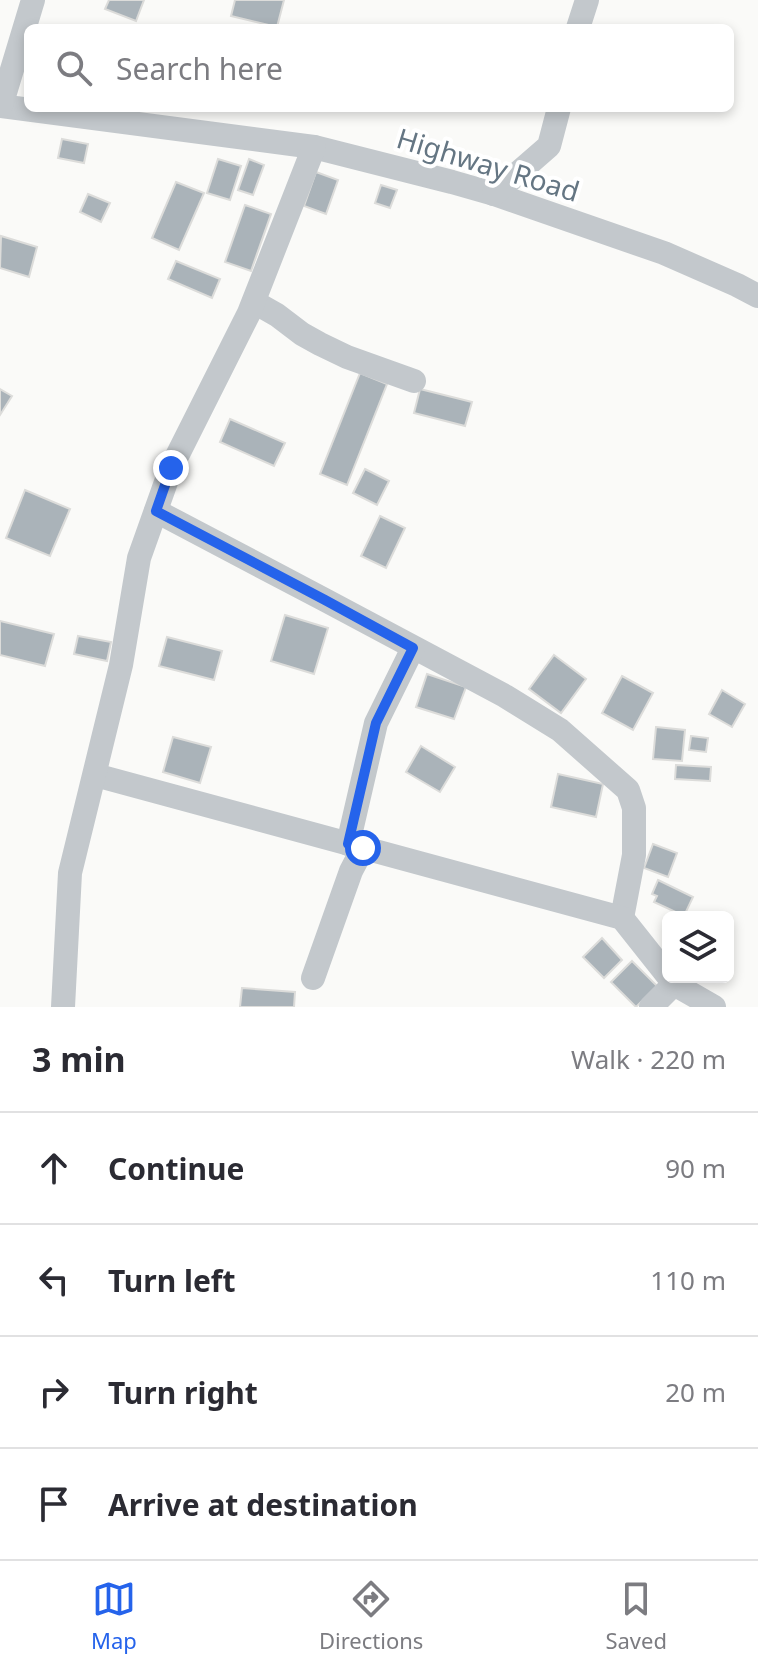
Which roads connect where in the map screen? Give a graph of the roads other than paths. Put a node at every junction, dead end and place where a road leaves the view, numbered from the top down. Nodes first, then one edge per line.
1 (33, 0) edge
2 (587, 0) edge
3 (26, 24) edge
4 (579, 24) edge
5 (24, 29) edge
6 (0, 106) edge
7 (24, 109) edge
8 (46, 112) edge
9 (558, 112) edge
10 (314, 147) junction
11 (494, 194) junction
12 (758, 296) edge
13 (254, 302) junction
14 (414, 381) dead end
15 (156, 511) junction
16 (413, 648) junction
17 (95, 775) junction
18 (356, 846) junction
19 (622, 918) junction
20 (662, 969) edge
21 (313, 978) dead end
22 (667, 983) edge
23 (676, 983) edge
24 (63, 1007) edge
25 (651, 1007) edge
26 (714, 1007) edge

1 - 3 street
2 - 4 street
5 - 6 street
6 - 7 street, Highway Road
8 - 10 street, Highway Road
9 - 11 street
10 - 11 street, Highway Road
10 - 13 street
11 - 12 street, Highway Road
13 - 14 street
13 - 15 street
15 - 16 street
15 - 17 street
16 - 18 street
16 - 19 street
17 - 18 street
17 - 24 street
18 - 19 street
18 - 21 street
19 - 20 street
22 - 25 street
23 - 26 street

